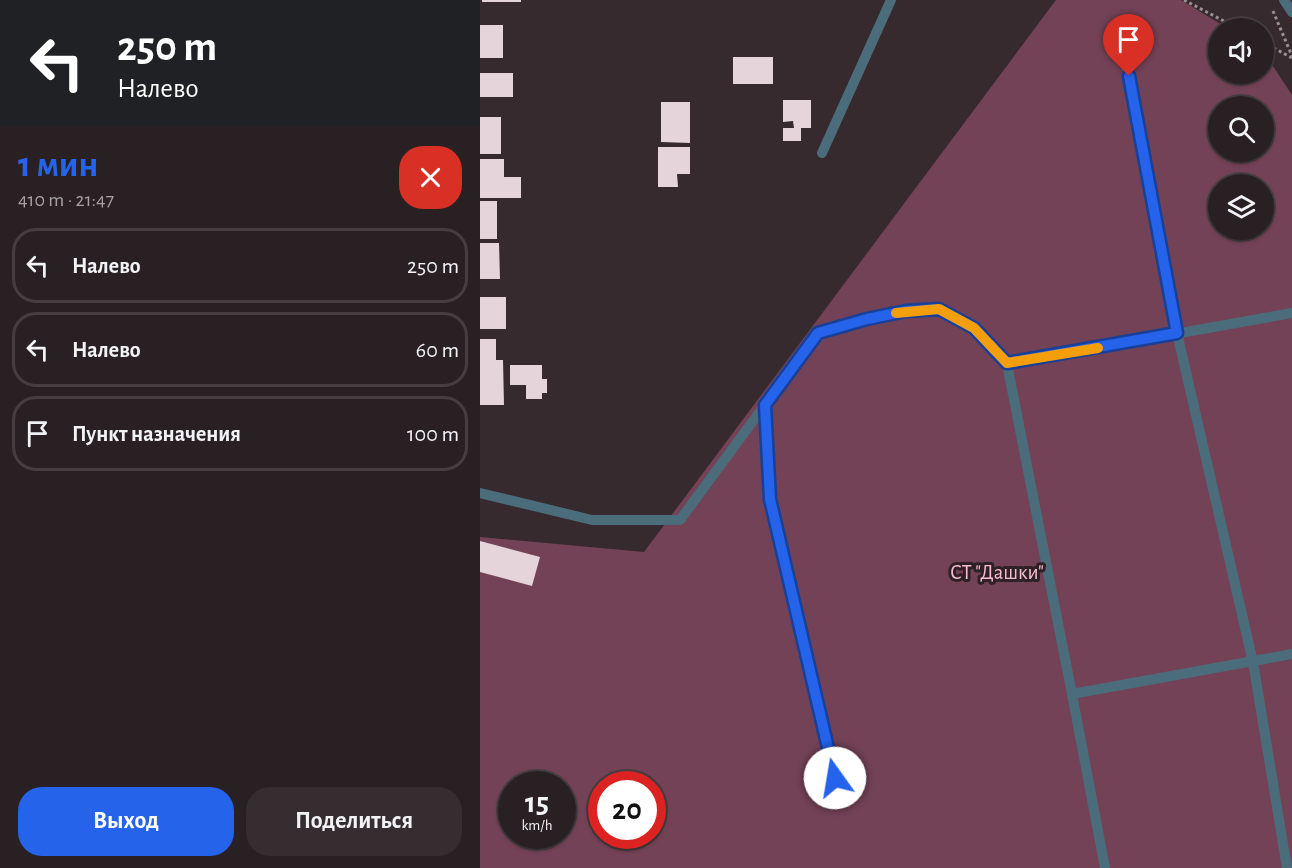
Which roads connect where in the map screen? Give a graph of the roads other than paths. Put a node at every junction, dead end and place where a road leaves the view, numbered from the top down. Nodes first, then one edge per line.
1 (891, 0) edge
2 (1284, 0) edge
3 (1292, 12) edge
4 (1124, 52) dead end
5 (822, 153) dead end
6 (1292, 313) edge
7 (1177, 333) junction
8 (1007, 363) junction
9 (765, 405) junction
10 (480, 493) edge
11 (1292, 654) edge
12 (1253, 662) junction
13 (1072, 694) junction
14 (835, 778) dead end
15 (1105, 868) edge
16 (1287, 868) edge

1 - 5 lane
2 - 3 lane
4 - 7 lane
6 - 7 lane
7 - 8 lane
7 - 12 lane
8 - 9 lane
8 - 13 lane
9 - 10 lane
9 - 14 lane
11 - 12 lane
12 - 13 lane
12 - 16 lane
13 - 15 lane

